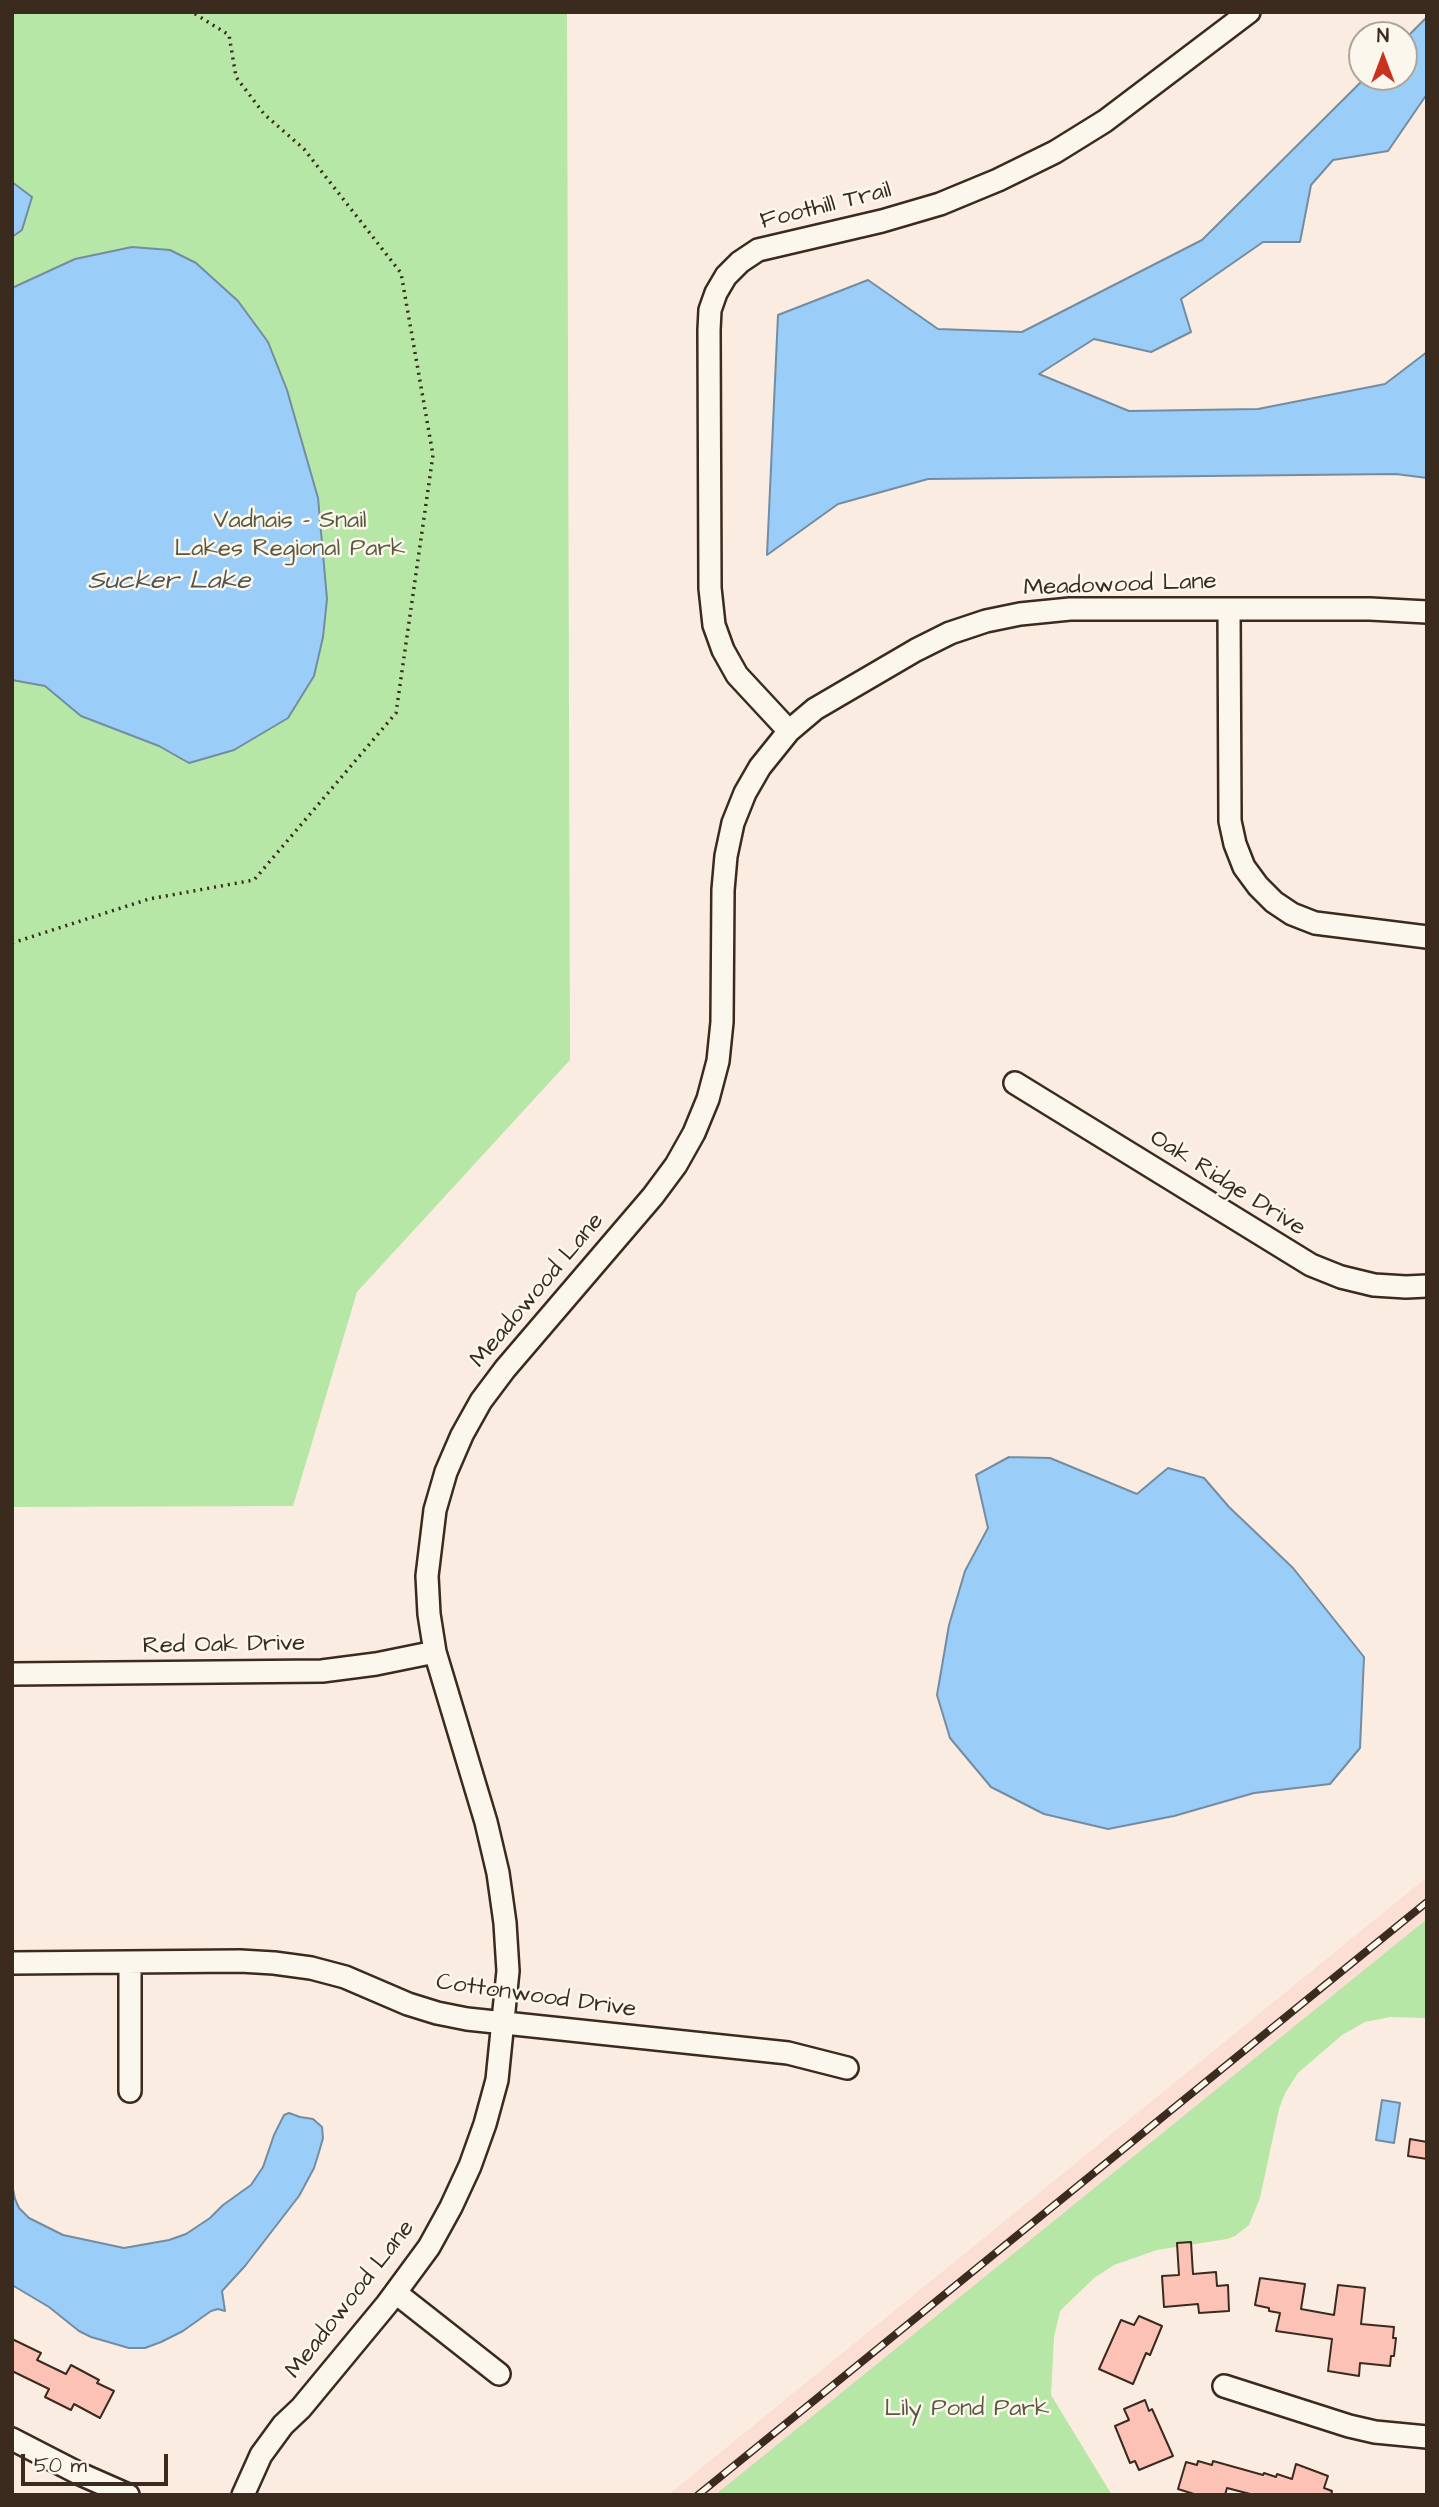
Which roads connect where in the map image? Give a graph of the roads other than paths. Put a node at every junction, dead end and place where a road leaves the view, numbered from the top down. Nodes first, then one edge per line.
1 (1249, 12) edge
2 (1229, 609) junction
3 (1427, 612) edge
4 (789, 731) junction
5 (1427, 937) edge
6 (1014, 1083) dead end
7 (1427, 1286) edge
8 (435, 1651) junction
9 (12, 1674) edge
10 (12, 1963) edge
11 (131, 1963) junction
12 (501, 2023) junction
13 (847, 2068) dead end
14 (130, 2091) dead end
15 (396, 2293) junction
16 (499, 2374) dead end
17 (1224, 2386) dead end
18 (1427, 2437) edge
19 (12, 2439) edge
20 (128, 2495) edge
21 (243, 2495) edge

1 - 4 street, Foothill Trail
2 - 3 street, Meadowood Lane
2 - 4 street, Meadowood Lane
2 - 5 street
4 - 8 street, Meadowood Lane
6 - 7 street, Oak Ridge Drive
8 - 9 street, Red Oak Drive
8 - 12 street, Meadowood Lane
10 - 11 street, Cottonwood Drive
11 - 12 street, Cottonwood Drive
11 - 14 street
12 - 13 street, Cottonwood Drive
12 - 15 street, Meadowood Lane
15 - 16 street
15 - 21 street, Meadowood Lane
17 - 18 street
19 - 20 street

